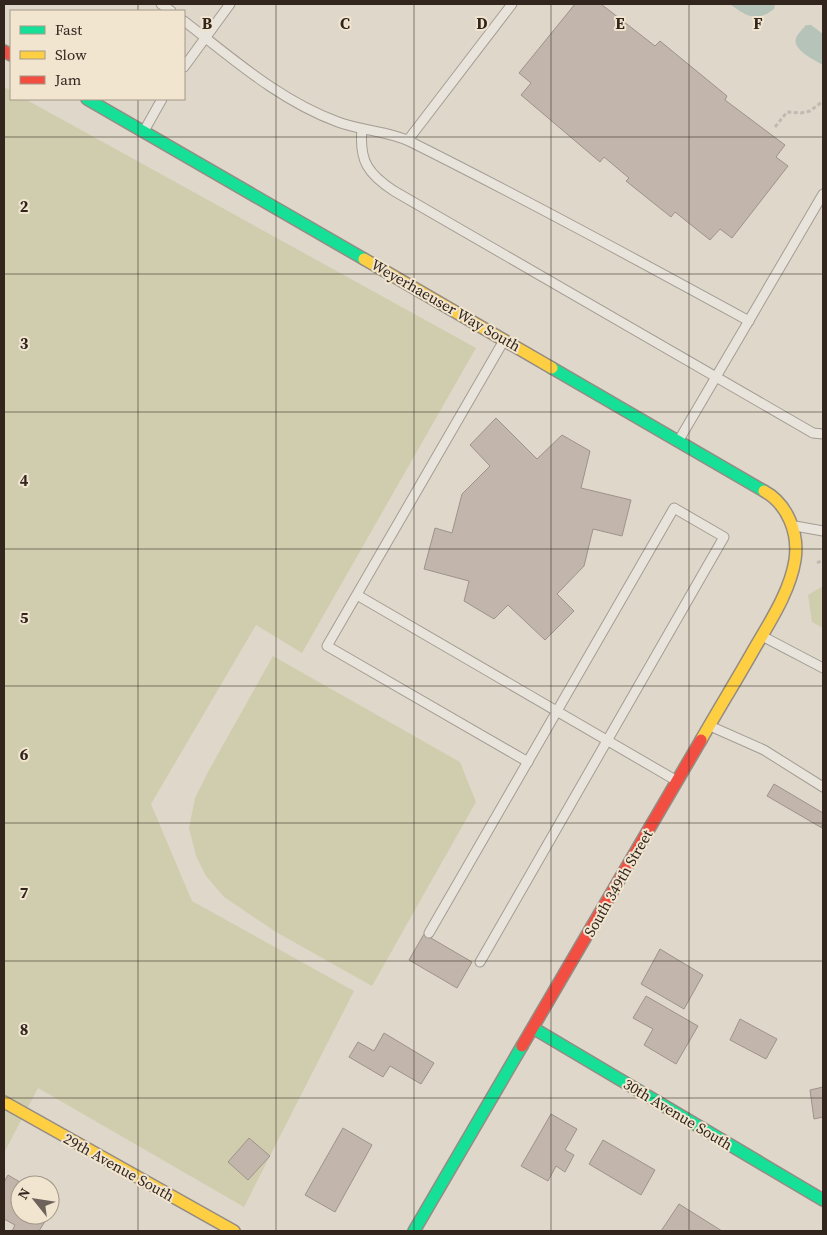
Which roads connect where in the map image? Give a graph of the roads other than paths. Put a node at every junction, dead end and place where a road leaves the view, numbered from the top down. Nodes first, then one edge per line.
1 (230, 4) edge
2 (512, 4) edge
3 (185, 22) edge
4 (205, 37) junction
5 (185, 66) edge
6 (89, 100) edge
7 (161, 100) edge
8 (362, 129) junction
9 (144, 132) junction
10 (408, 140) junction
11 (823, 194) edge
12 (749, 321) junction
13 (504, 339) junction
14 (716, 377) junction
15 (823, 434) edge
16 (679, 440) junction
17 (793, 525) junction
18 (823, 531) edge
19 (357, 595) junction
20 (762, 636) junction
21 (823, 668) edge
22 (557, 711) junction
23 (709, 726) junction
24 (607, 740) junction
25 (528, 762) junction
26 (677, 781) junction
27 (823, 787) edge
28 (429, 933) dead end
29 (480, 962) dead end
30 (533, 1028) junction
31 (4, 1102) edge
32 (823, 1200) edge
33 (234, 1231) edge
34 (414, 1231) edge

1 - 4 lane
2 - 10 lane
3 - 4 lane
4 - 5 lane
4 - 8 lane
6 - 9 street, Weyerhaeuser Way South
7 - 9 lane
8 - 10 lane
8 - 14 lane
9 - 13 street, Weyerhaeuser Way South
10 - 12 lane
11 - 12 lane
12 - 14 lane
13 - 16 street, Weyerhaeuser Way South
13 - 19 lane
14 - 15 lane
14 - 16 lane
16 - 17 street, Weyerhaeuser Way South
17 - 18 lane
17 - 20 street, South 349th Street
19 - 22 lane
19 - 25 lane
20 - 21 lane
20 - 23 street, South 349th Street
22 - 24 lane
22 - 24 lane
22 - 25 lane
23 - 26 street, South 349th Street
23 - 27 lane
24 - 26 lane
24 - 29 lane
25 - 28 lane
26 - 30 street, South 349th Street
30 - 32 street, 30th Avenue South
30 - 34 street, South 349th Street
31 - 33 street, 29th Avenue South

